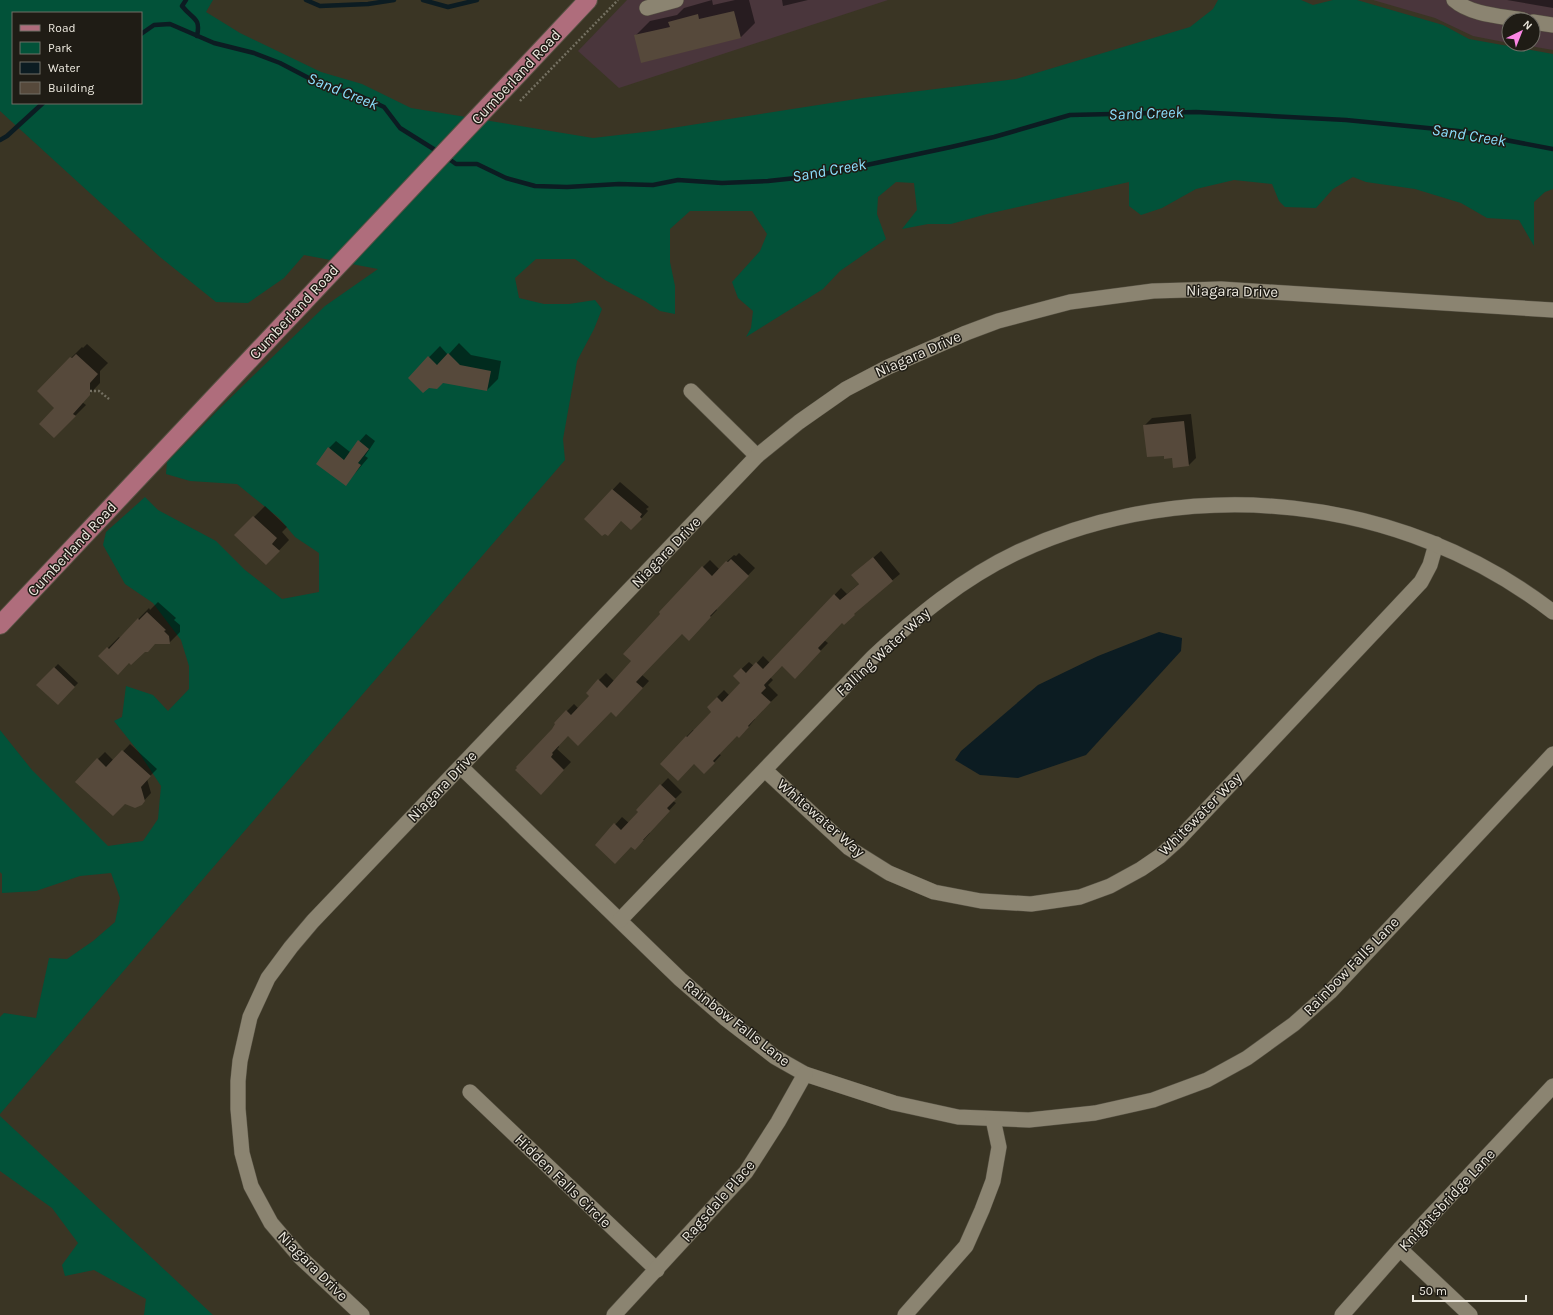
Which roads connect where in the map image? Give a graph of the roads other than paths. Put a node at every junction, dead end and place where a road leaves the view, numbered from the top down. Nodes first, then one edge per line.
1 (588, 0) edge
2 (676, 0) edge
3 (1454, 0) edge
4 (647, 8) dead end
5 (1501, 16) edge
6 (1541, 23) edge
7 (1553, 25) edge
8 (1553, 310) edge
9 (691, 391) dead end
10 (757, 456) junction
11 (1436, 544) junction
12 (1553, 612) edge
13 (0, 625) edge
14 (1553, 754) edge
15 (461, 767) junction
16 (765, 770) junction
17 (620, 920) junction
18 (805, 1074) junction
19 (1553, 1086) edge
20 (470, 1092) dead end
21 (993, 1119) junction
22 (1400, 1249) junction
23 (657, 1270) junction
24 (362, 1315) edge
25 (614, 1315) edge
26 (905, 1315) edge
27 (1342, 1315) edge
28 (1470, 1315) edge

1 - 13 main road, Cumberland Road
2 - 4 street
3 - 5 street
6 - 7 street
8 - 10 street, Niagara Drive
9 - 10 street
10 - 15 street, Niagara Drive
11 - 12 street, Falling Water Way
11 - 16 street, Falling Water Way
11 - 16 street, Whitewater Way
14 - 21 street, Rainbow Falls Lane
15 - 17 street, Rainbow Falls Lane
15 - 24 street, Niagara Drive
16 - 17 street, Falling Water Way
17 - 18 street, Rainbow Falls Lane
18 - 21 street, Rainbow Falls Lane
18 - 23 street, Ragsdale Place
19 - 22 street, Knightsbridge Lane
20 - 23 street, Hidden Falls Circle
21 - 26 street
22 - 27 street, Knightsbridge Lane
22 - 28 street
23 - 25 street, Ragsdale Place

